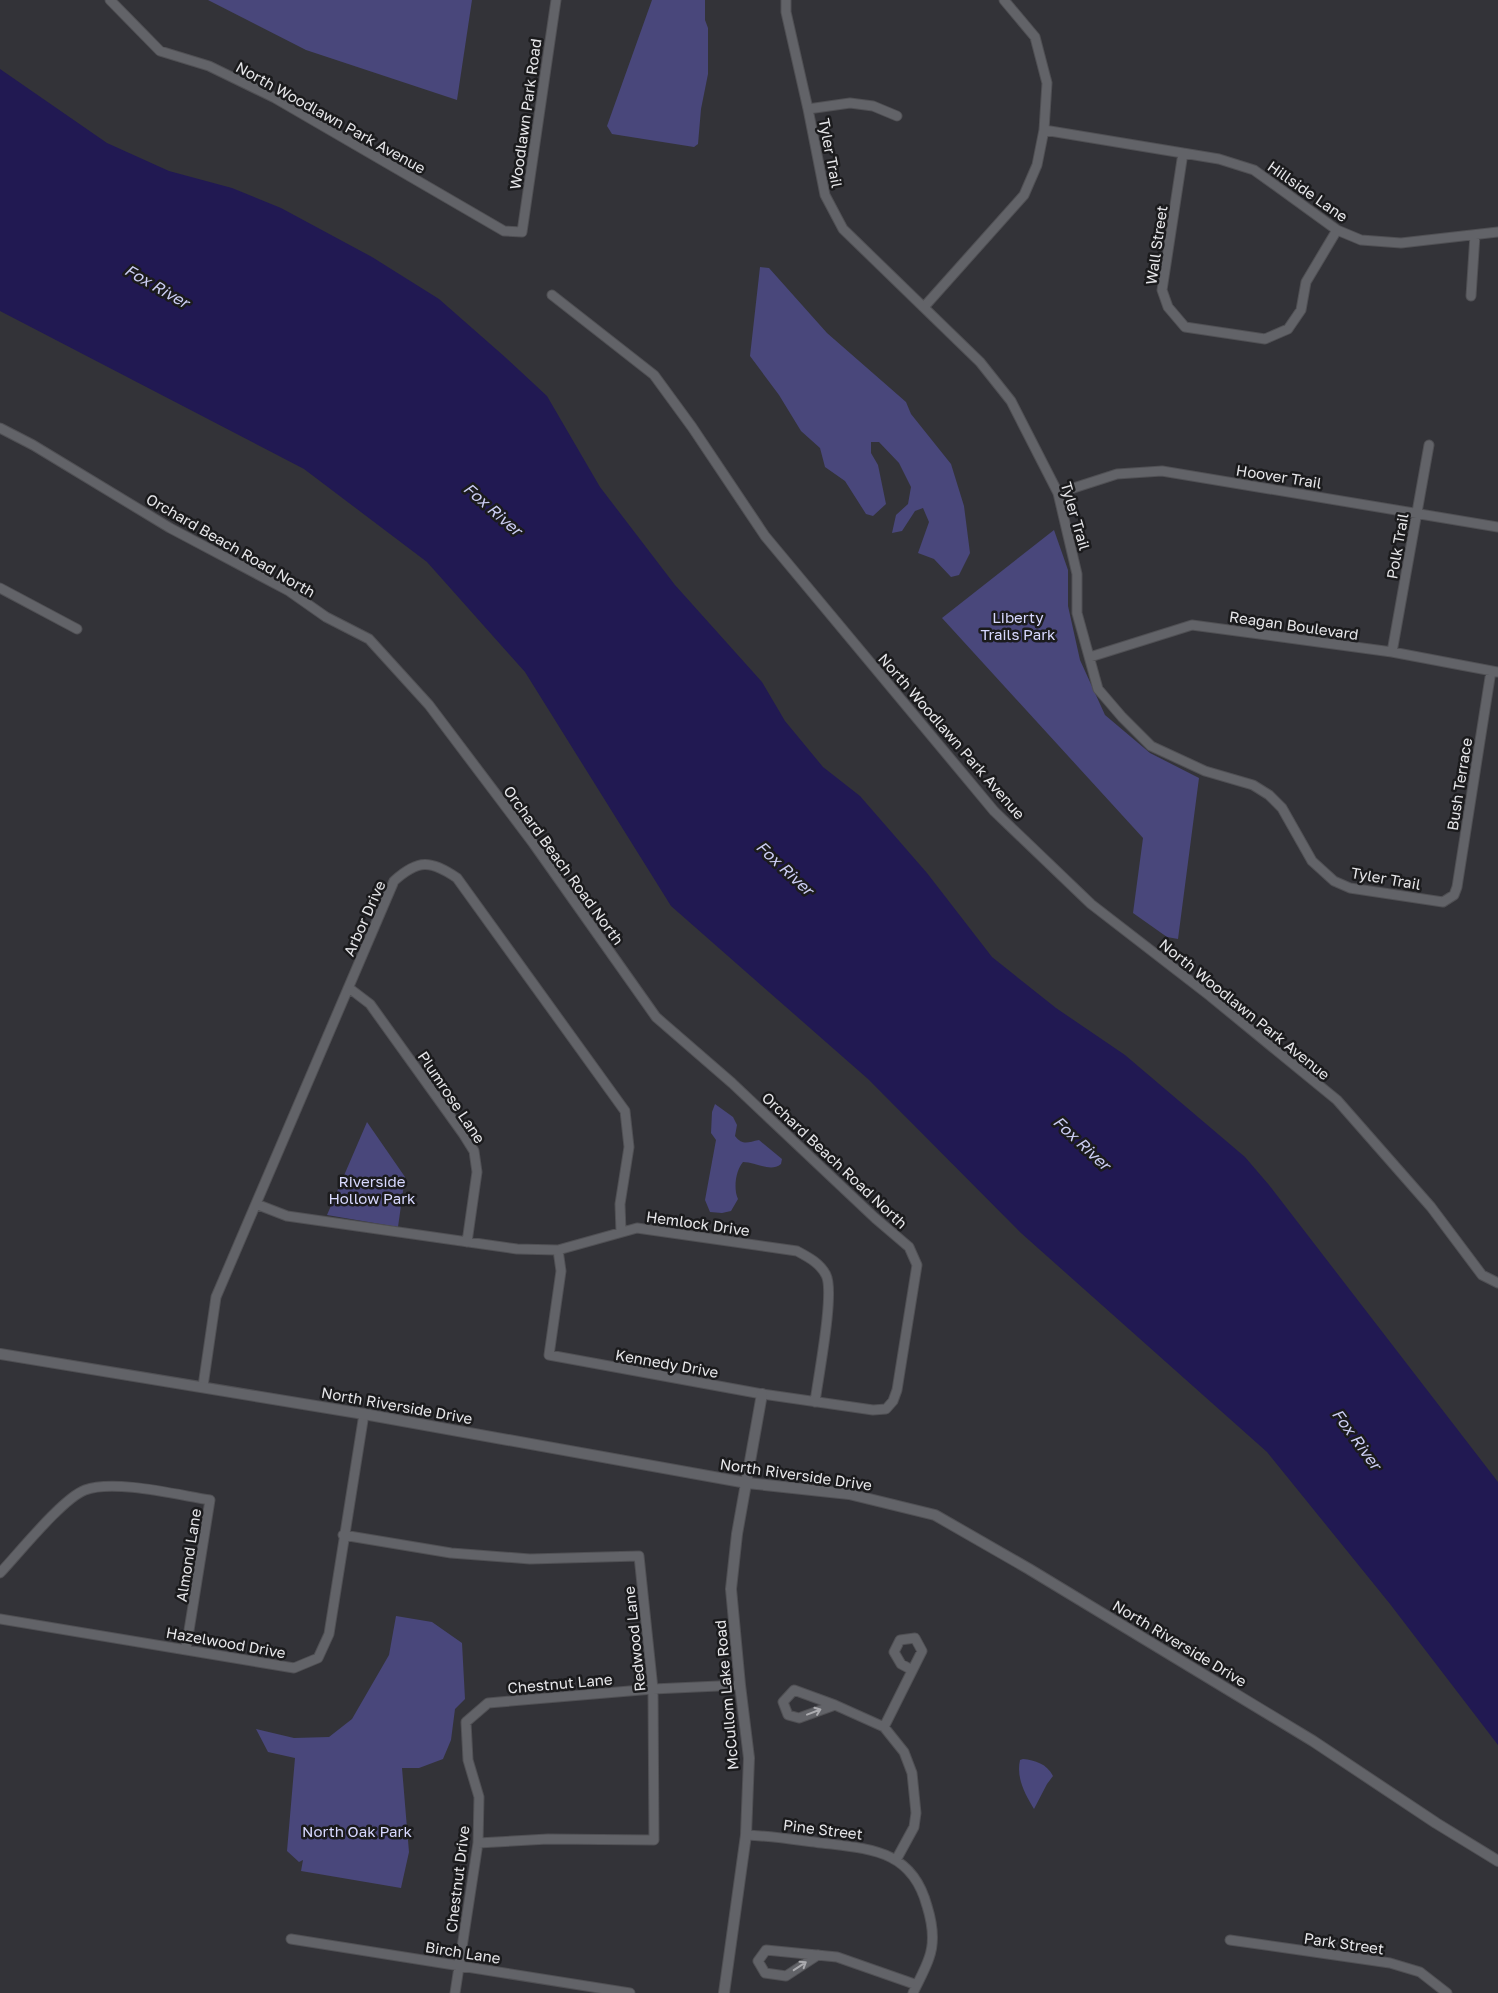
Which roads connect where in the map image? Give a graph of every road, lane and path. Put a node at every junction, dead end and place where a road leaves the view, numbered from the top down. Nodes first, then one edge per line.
1 (110, 0) edge
2 (556, 0) edge
3 (786, 0) edge
4 (1004, 0) edge
5 (808, 109) junction
6 (897, 116) dead end
7 (1044, 130) junction
8 (1183, 153) junction
9 (1337, 230) junction
10 (522, 232) joint
11 (1498, 232) edge
12 (1474, 235) junction
13 (552, 295) dead end
14 (1472, 296) dead end
15 (924, 307) junction
16 (0, 428) edge
17 (1429, 445) dead end
18 (1058, 493) junction
19 (1417, 512) junction
20 (1498, 526) edge
21 (0, 588) edge
22 (78, 629) dead end
23 (1392, 652) junction
24 (1090, 657) junction
25 (1494, 672) edge
26 (1451, 898) joint
27 (348, 988) junction
28 (256, 1204) junction
29 (621, 1232) junction
30 (467, 1242) junction
31 (558, 1250) junction
32 (1498, 1283) edge
33 (0, 1354) edge
34 (203, 1386) junction
35 (762, 1394) junction
36 (815, 1402) junction
37 (886, 1409) joint
38 (364, 1414) junction
39 (747, 1483) junction
40 (343, 1535) junction
41 (0, 1573) edge
42 (0, 1619) edge
43 (186, 1649) junction
44 (912, 1670) dead end
45 (740, 1685) junction
46 (653, 1689) junction
47 (835, 1704) junction
48 (884, 1727) junction
49 (479, 1797) joint
50 (746, 1835) junction
51 (478, 1843) junction
52 (896, 1860) junction
53 (1498, 1861) edge
54 (291, 1939) dead end
55 (1230, 1940) dead end
56 (818, 1955) junction
57 (460, 1966) junction
58 (915, 1989) edge
59 (455, 1993) edge
60 (630, 1993) edge
61 (724, 1993) edge
62 (1447, 1993) edge

1 - 10 street, North Woodlawn Park Avenue
2 - 10 street, Woodlawn Park Road
3 - 5 street, Tyler Trail
4 - 7 street
5 - 6 street
5 - 15 street, Tyler Trail
7 - 8 street, Hillside Lane
7 - 15 street
8 - 9 street, Hillside Lane
8 - 9 street, Wall Street
9 - 12 street, Hillside Lane
11 - 12 street, Hillside Lane
12 - 14 street
13 - 32 street, North Woodlawn Park Avenue
15 - 18 street, Tyler Trail
16 - 37 street, Orchard Beach Road North
17 - 19 street, Polk Trail
18 - 19 street, Hoover Trail
18 - 24 street, Tyler Trail
19 - 20 street, Hoover Trail
19 - 23 street, Polk Trail
21 - 22 street
23 - 24 street, Reagan Boulevard
23 - 25 street, Reagan Boulevard
24 - 26 street, Tyler Trail
25 - 26 street, Bush Terrace
27 - 28 street, Arbor Drive
27 - 29 street, Arbor Drive
27 - 30 street, Plumrose Lane
28 - 30 street, Hemlock Drive
28 - 34 street, Arbor Drive
29 - 31 street, Hemlock Drive
29 - 36 street, Hemlock Drive
30 - 31 street, Hemlock Drive
31 - 35 street, Kennedy Drive
33 - 34 street, North Riverside Drive
34 - 38 street, North Riverside Drive
35 - 36 street, Kennedy Drive
35 - 39 street, McCullom Lake Road
36 - 37 street, Kennedy Drive
38 - 39 street, North Riverside Drive
38 - 40 street, Hazelwood Drive
39 - 45 street, McCullom Lake Road
39 - 53 street, North Riverside Drive
40 - 43 street, Hazelwood Drive
40 - 46 street, Redwood Lane
41 - 43 street, Almond Lane
42 - 43 street, Hazelwood Drive
44 - 48 street
45 - 46 street, Chestnut Lane
45 - 50 street, McCullom Lake Road
46 - 49 street, Chestnut Lane
46 - 51 street, Redwood Lane
47 -> 47 street
47 - 48 street
48 - 52 street
49 - 51 street, Chestnut Drive
50 - 52 street, Pine Street
50 - 61 street, McCullom Lake Road
51 - 57 street, Chestnut Drive
52 - 58 street, Pine Street
54 - 57 street, Birch Lane
55 - 62 street, Park Street
56 -> 56 street
56 - 58 street
57 - 59 street, Chestnut Drive
57 - 60 street, Birch Lane

